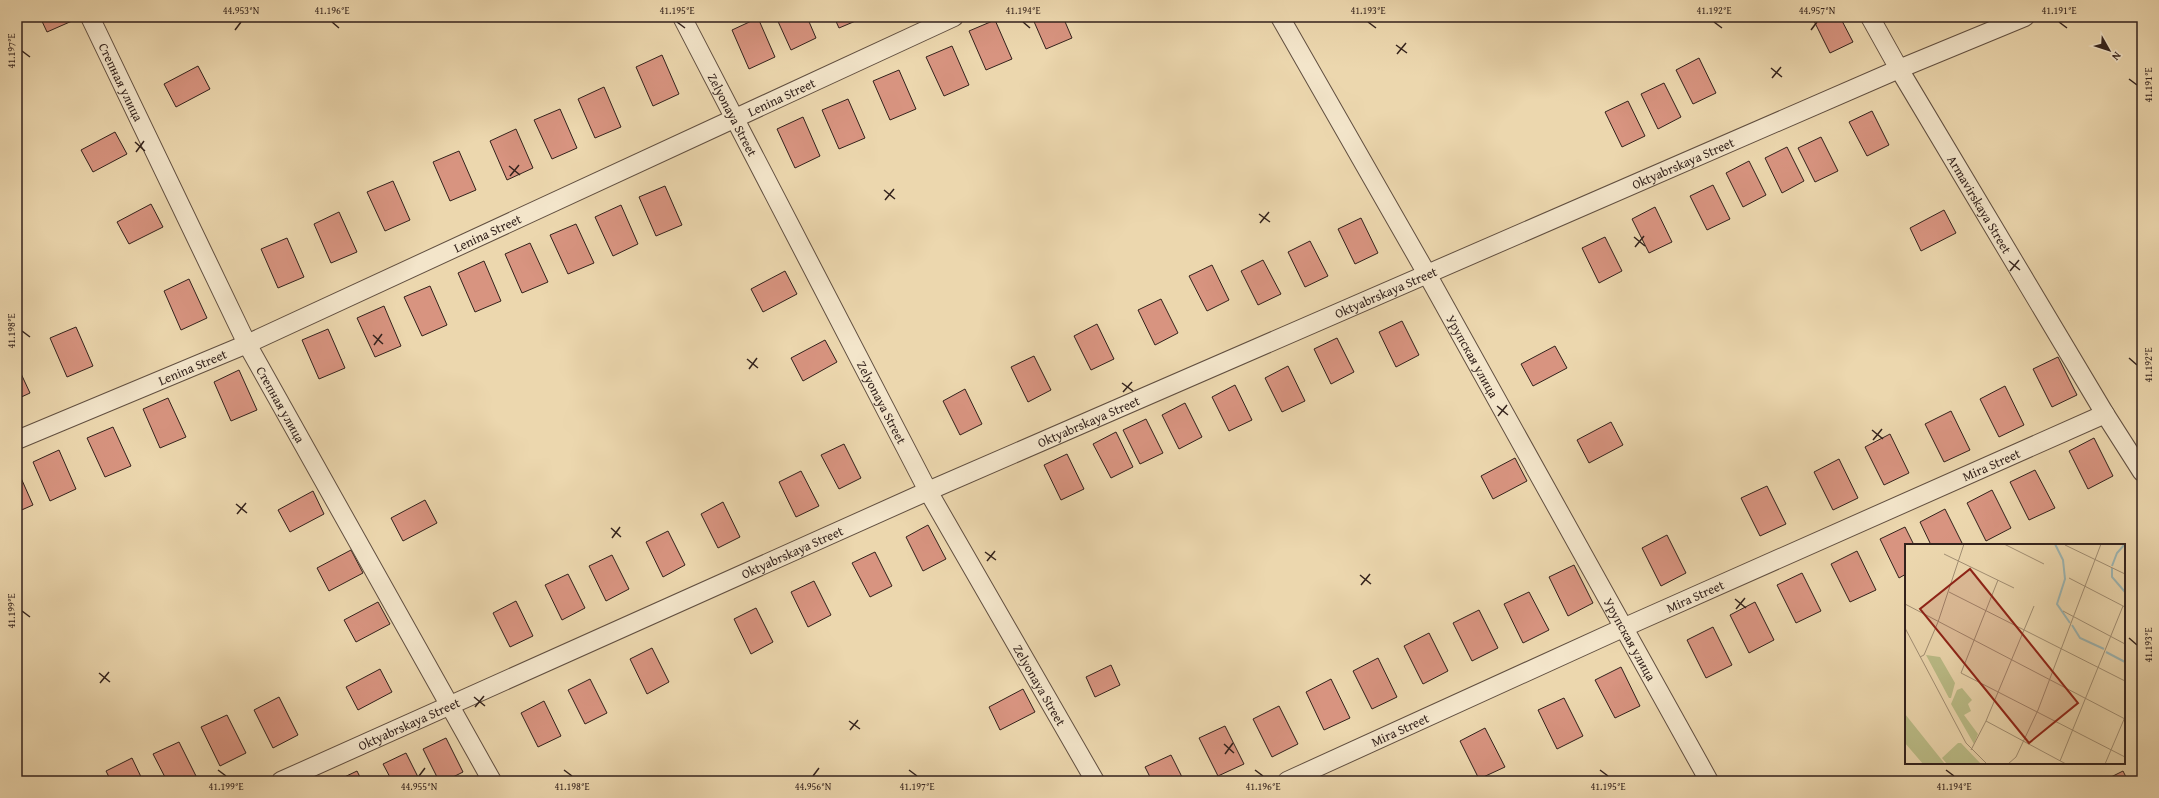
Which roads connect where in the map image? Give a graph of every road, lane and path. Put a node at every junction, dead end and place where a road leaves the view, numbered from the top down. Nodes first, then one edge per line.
1 (90, 17) edge
2 (682, 17) edge
3 (954, 17) edge
4 (1280, 17) edge
5 (1870, 17) edge
6 (2025, 17) edge
7 (1899, 69) junction
8 (735, 120) junction
9 (1427, 274) junction
10 (247, 344) junction
11 (2105, 414) junction
12 (17, 440) edge
13 (2142, 472) edge
14 (928, 491) junction
15 (1625, 627) junction
16 (449, 705) junction
17 (281, 781) edge
18 (492, 781) edge
19 (1095, 781) edge
20 (1287, 781) edge
21 (1710, 781) edge

1 - 10 street, Степная улица
2 - 8 street, Zelyonaya Street
3 - 8 street, Lenina Street
4 - 9 street, Урупская улица
5 - 7 street, Armavirskaya Street
6 - 7 street, Oktyabrskaya Street
7 - 9 street, Oktyabrskaya Street
7 - 11 street, Armavirskaya Street
8 - 10 street, Lenina Street
8 - 14 street, Zelyonaya Street
9 - 14 street, Oktyabrskaya Street
9 - 15 street, Урупская улица
10 - 12 street, Lenina Street
10 - 16 street, Степная улица
11 - 13 street, Armavirskaya Street
11 - 15 street, Mira Street
14 - 16 street, Oktyabrskaya Street
14 - 19 street, Zelyonaya Street
15 - 20 street, Mira Street
15 - 21 street, Урупская улица
16 - 17 street, Oktyabrskaya Street
16 - 18 street, Степная улица

